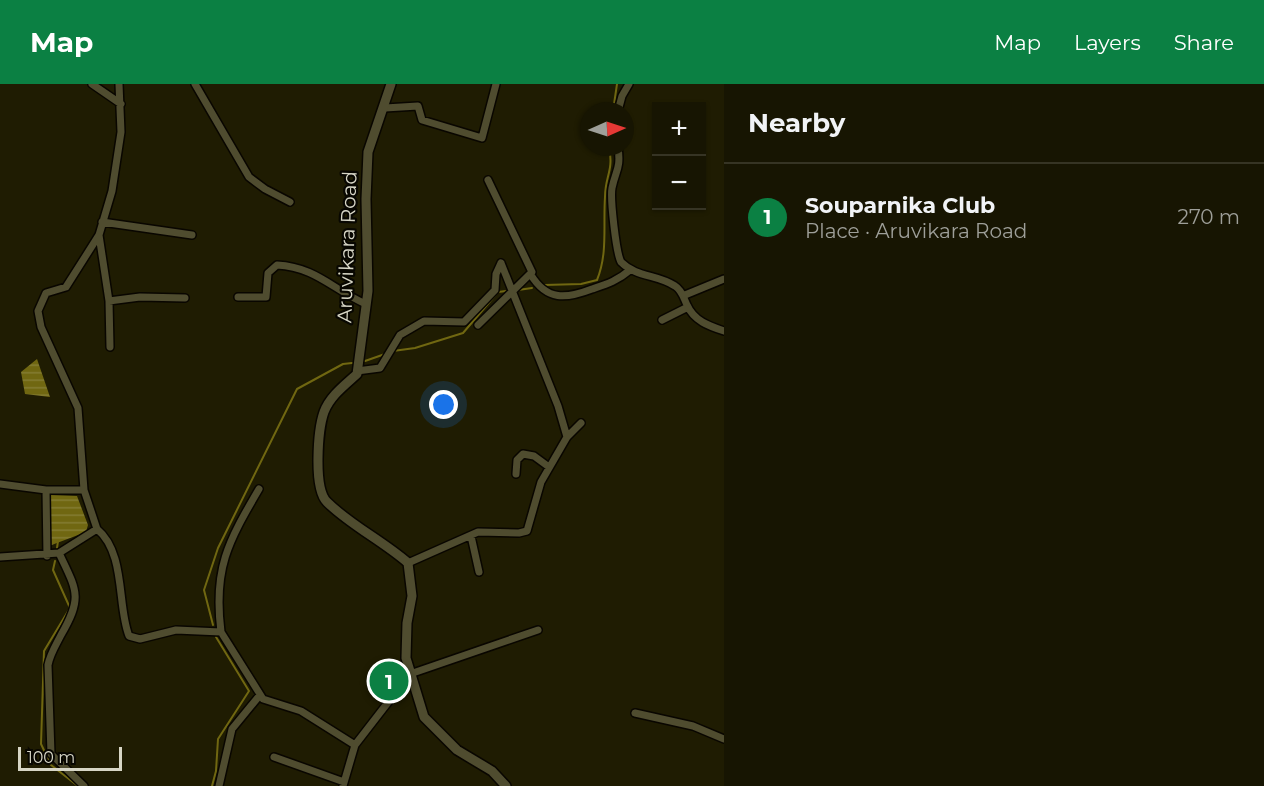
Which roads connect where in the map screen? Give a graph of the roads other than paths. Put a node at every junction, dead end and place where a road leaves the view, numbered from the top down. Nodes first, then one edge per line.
1 (92, 84) edge
2 (120, 84) edge
3 (195, 84) edge
4 (391, 84) edge
5 (496, 84) edge
6 (629, 84) edge
7 (620, 102) edge
8 (121, 104) junction
9 (385, 108) junction
10 (618, 156) edge
11 (488, 180) dead end
12 (290, 202) dead end
13 (102, 222) junction
14 (99, 234) junction
15 (192, 235) dead end
16 (630, 270) junction
17 (531, 275) junction
18 (724, 279) edge
19 (513, 292) junction
20 (238, 297) dead end
21 (185, 298) dead end
22 (684, 298) junction
23 (109, 301) junction
24 (366, 304) junction
25 (688, 307) junction
26 (662, 320) dead end
27 (478, 325) dead end
28 (724, 331) edge
29 (111, 347) dead end
30 (357, 371) junction
31 (581, 423) dead end
32 (567, 437) junction
33 (549, 467) junction
34 (516, 474) dead end
35 (0, 484) edge
36 (259, 489) dead end
37 (46, 490) junction
38 (84, 490) junction
39 (98, 529) junction
40 (471, 536) junction
41 (59, 554) junction
42 (47, 556) junction
43 (0, 557) edge
44 (408, 562) junction
45 (478, 572) dead end
46 (538, 630) dead end
47 (221, 632) junction
48 (410, 674) junction
49 (260, 694) junction
50 (635, 713) dead end
51 (724, 739) edge
52 (356, 745) junction
53 (274, 757) dead end
54 (343, 784) edge
55 (501, 784) edge
56 (84, 786) edge
57 (219, 786) edge

1 - 8 street
2 - 8 street
3 - 12 street
4 - 9 main road, Aruvikara Road
5 - 9 street
6 - 7 street
8 - 13 street
9 - 24 main road, Aruvikara Road
10 - 16 street
11 - 17 street
13 - 14 street
13 - 15 street
14 - 23 street
14 - 38 street
16 - 17 street
16 - 22 street
17 - 19 street
18 - 22 street
19 - 27 street
19 - 30 street
19 - 32 street
20 - 24 street
21 - 23 street
22 - 25 street
23 - 29 street
24 - 30 main road, Aruvikara Road
25 - 26 street
25 - 28 street
30 - 44 main road
31 - 32 street
32 - 33 street
33 - 34 street
33 - 40 street
35 - 37 street
36 - 47 street
37 - 38 street
37 - 42 street
38 - 39 street
39 - 41 street
39 - 47 street
40 - 44 street
40 - 45 street
41 - 42 street
41 - 56 street
42 - 43 street
44 - 48 main road
46 - 48 street
47 - 49 street
48 - 52 street
48 - 55 main road
49 - 52 street
49 - 57 street
50 - 51 street
52 - 54 street
53 - 54 street

